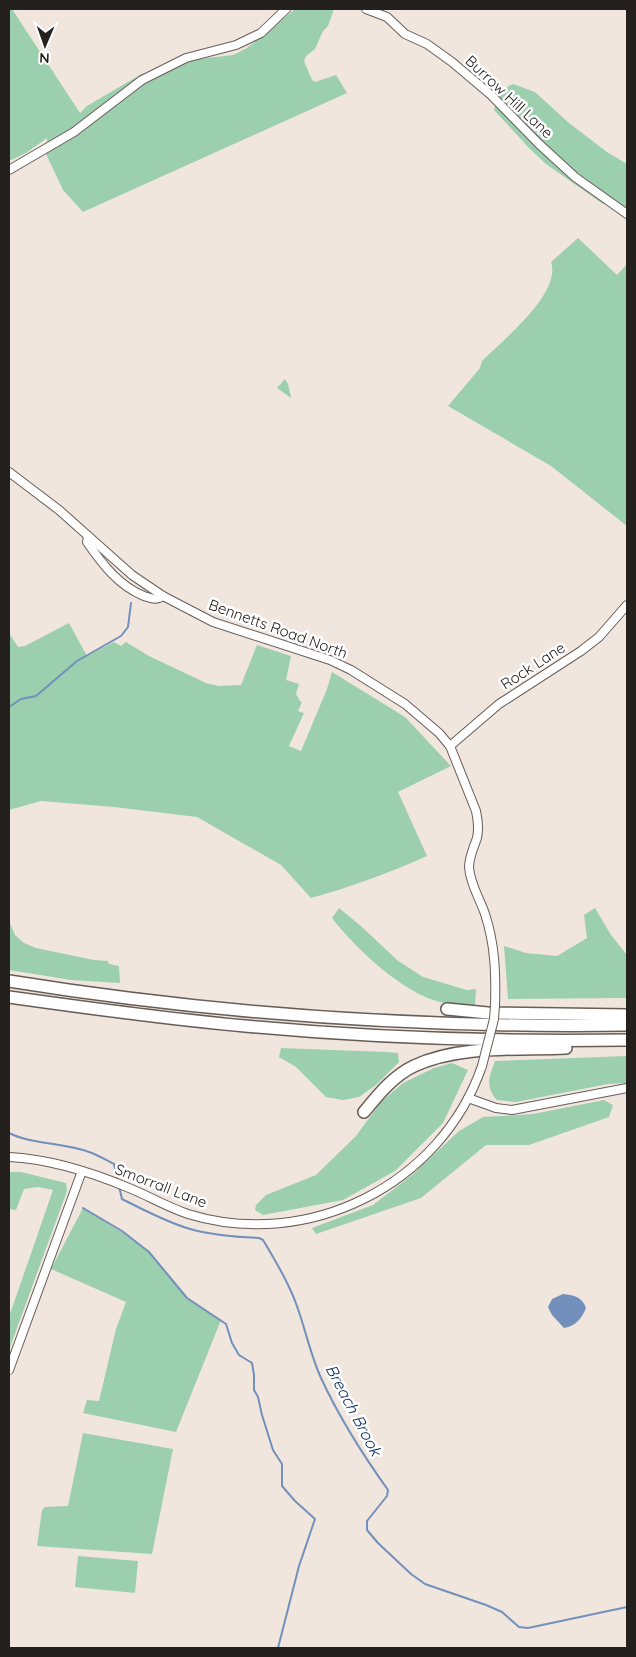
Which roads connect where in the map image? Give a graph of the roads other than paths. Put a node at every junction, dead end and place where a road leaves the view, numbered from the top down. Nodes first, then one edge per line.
1 (286, 9) edge
2 (366, 9) edge
3 (9, 170) edge
4 (627, 214) edge
5 (9, 472) edge
6 (88, 536) junction
7 (163, 596) junction
8 (627, 605) edge
9 (450, 746) junction
10 (9, 981) edge
11 (9, 997) edge
12 (447, 1009) dead end
13 (627, 1015) edge
14 (627, 1025) edge
15 (627, 1042) edge
16 (482, 1066) joint
17 (627, 1088) edge
18 (468, 1098) junction
19 (364, 1112) dead end
20 (9, 1157) edge
21 (82, 1171) junction
22 (9, 1370) edge

1 - 3 street
2 - 4 street, Burrow Hill Lane
5 - 6 street, Bennetts Road North
6 - 7 street, Bennetts Road North
6 - 7 street, Bennetts Road North
7 - 9 street, Bennetts Road North
8 - 9 street, Rock Lane
9 - 16 street, Bennetts Road North, bridge
10 - 14 highway
11 - 15 highway
12 - 13 highway
15 - 19 highway
16 - 18 street, Smorrall Lane
17 - 18 street
18 - 21 street, Smorrall Lane
20 - 21 street, Smorrall Lane
21 - 22 street

